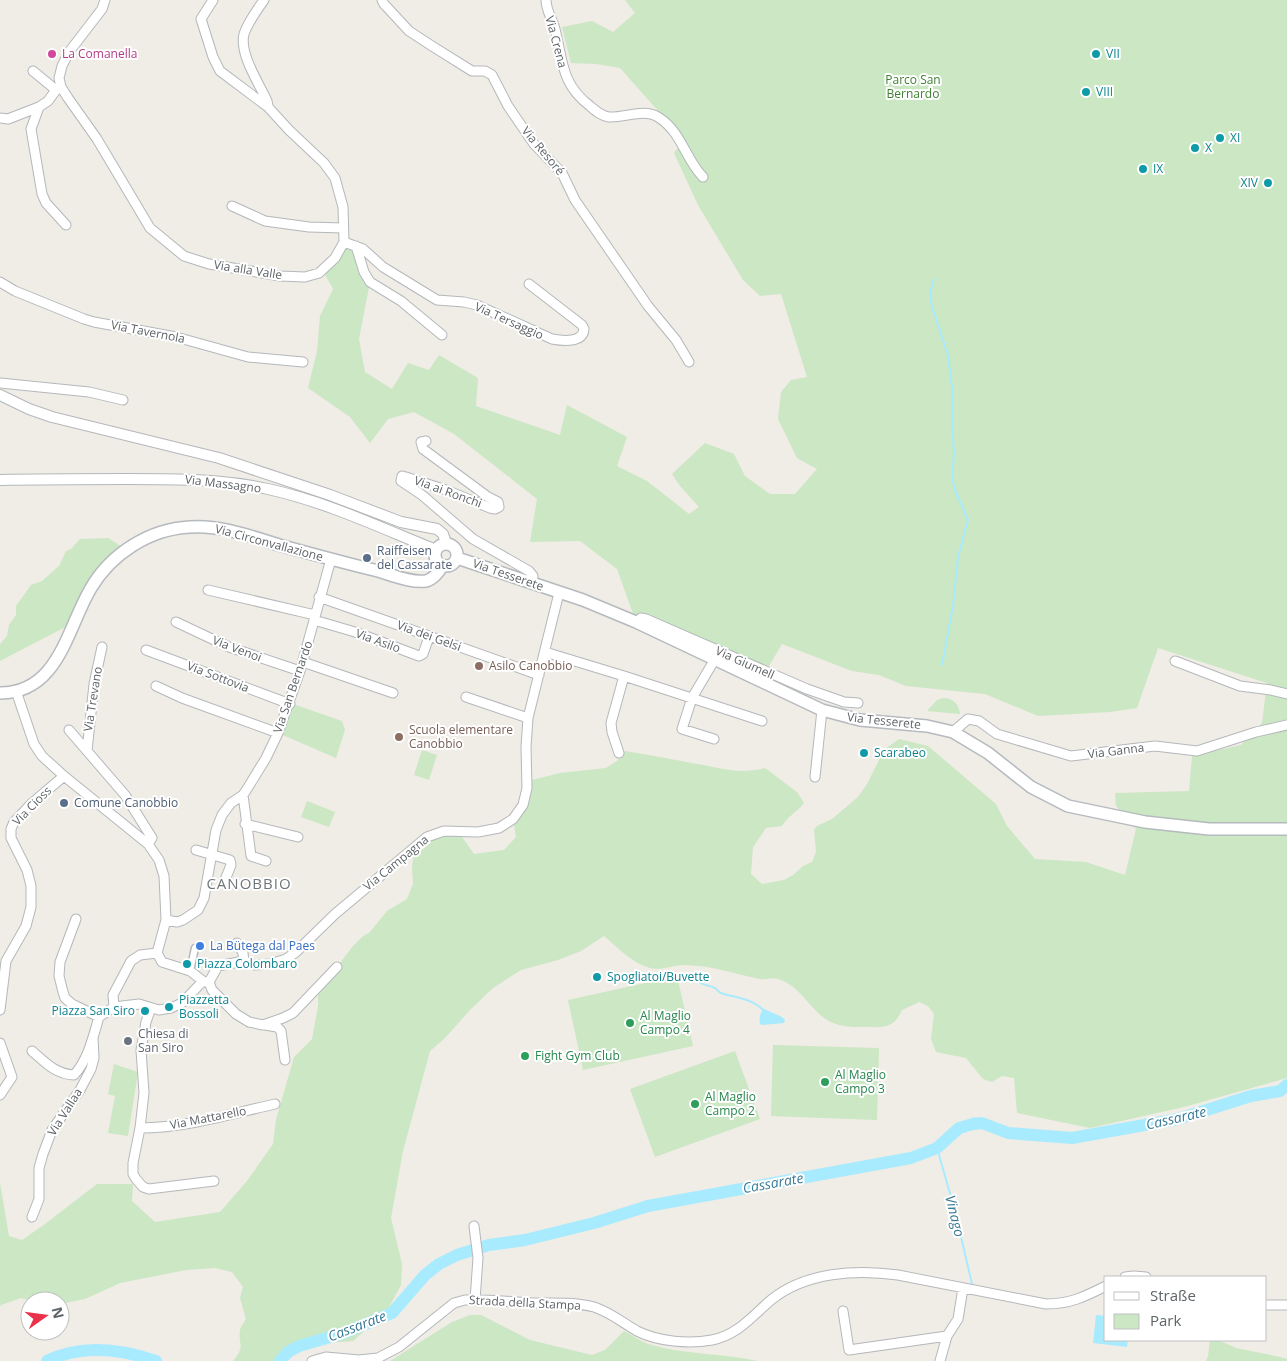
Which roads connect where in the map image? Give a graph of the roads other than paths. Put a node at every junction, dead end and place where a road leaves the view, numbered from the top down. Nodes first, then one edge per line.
1 (105, 0) edge
2 (214, 0) edge
3 (264, 0) edge
4 (382, 0) edge
5 (546, 0) edge
6 (33, 71) dead end
7 (59, 89) junction
8 (268, 106) junction
9 (39, 107) junction
10 (0, 118) edge
11 (703, 177) dead end
12 (232, 206) dead end
13 (66, 225) dead end
14 (344, 228) junction
15 (344, 242) junction
16 (356, 246) junction
17 (0, 282) edge
18 (529, 284) dead end
19 (442, 335) dead end
20 (303, 362) dead end
21 (689, 362) dead end
22 (0, 382) edge
23 (0, 395) edge
24 (123, 400) dead end
25 (426, 441) dead end
26 (0, 480) edge
27 (446, 543) junction
28 (436, 550) junction
29 (457, 558) junction
30 (330, 560) junction
31 (442, 566) junction
32 (532, 583) junction
33 (208, 590) dead end
34 (559, 593) junction
35 (319, 597) junction
36 (315, 617) junction
37 (176, 622) dead end
38 (636, 622) junction
39 (430, 637) junction
40 (102, 647) dead end
41 (146, 650) dead end
42 (545, 652) junction
43 (715, 659) junction
44 (1175, 660) dead end
45 (303, 662) junction
46 (300, 671) junction
47 (539, 675) junction
48 (624, 676) junction
49 (156, 686) dead end
50 (16, 691) junction
51 (0, 693) edge
52 (393, 693) dead end
53 (1287, 694) edge
54 (466, 696) dead end
55 (692, 698) junction
56 (858, 703) dead end
57 (290, 704) junction
58 (822, 710) junction
59 (528, 718) junction
60 (762, 721) dead end
61 (1287, 725) edge
62 (69, 730) dead end
63 (953, 732) junction
64 (278, 733) junction
65 (714, 739) dead end
66 (87, 751) junction
67 (619, 753) dead end
68 (64, 776) junction
69 (815, 777) dead end
70 (243, 796) junction
71 (246, 824) junction
72 (1287, 830) edge
73 (298, 837) dead end
74 (148, 844) junction
75 (196, 850) dead end
76 (212, 854) junction
77 (266, 861) dead end
78 (225, 880) dead end
79 (76, 919) dead end
80 (165, 921) junction
81 (237, 943) dead end
82 (195, 948) dead end
83 (157, 953) junction
84 (244, 961) junction
85 (337, 967) dead end
86 (190, 971) junction
87 (206, 982) junction
88 (114, 1007) junction
89 (155, 1009) junction
90 (0, 1010) edge
91 (99, 1017) junction
92 (263, 1024) junction
93 (93, 1037) junction
94 (0, 1043) edge
95 (32, 1051) dead end
96 (285, 1060) dead end
97 (0, 1095) edge
98 (275, 1104) dead end
99 (140, 1128) junction
100 (214, 1181) dead end
101 (32, 1217) dead end
102 (474, 1226) dead end
103 (1104, 1287) edge
104 (966, 1289) junction
105 (476, 1300) junction
106 (1267, 1305) edge
107 (1287, 1305) edge
108 (843, 1311) dead end
109 (947, 1336) junction
110 (312, 1361) edge
111 (940, 1361) edge

1 - 7 street
2 - 8 street
3 - 8 street
4 - 21 street, Via Resoré
5 - 11 street, Via Crena
6 - 7 street, Via alla Valle
7 - 9 street
7 - 15 street, Via alla Valle
8 - 14 street
9 - 10 street
9 - 13 street
12 - 14 street
14 - 15 street
15 - 16 street, Via Tersaggio
16 - 18 street, Via Tersaggio
16 - 19 street
17 - 20 street, Via Tavernola
22 - 24 street
23 - 27 street
25 - 32 street, Via ai Ronchi
26 - 28 street, Via Massagno
27 - 28 main road
27 - 29 main road
28 - 31 main road
29 - 31 main road
29 - 32 main road, Via Tesserete
30 - 31 main road
30 - 35 street, Via San Bernardo
30 - 50 main road, Via Circonvallazione
32 - 34 main road, Via Tesserete
33 - 36 street
34 - 38 main road, Via Tesserete
34 - 42 street, Via Campagna
35 - 36 street, Via San Bernardo
35 - 39 street, Via dei Gelsi
36 - 39 street, Via Asilo
36 - 45 street, Via San Bernardo
37 - 46 street, Via Venoi
38 - 43 main road, Via Tesserete
38 - 56 street, Via Giumell
39 - 47 street, Via dei Gelsi
40 - 66 street, Via Trevano
41 - 57 street, Via Sottovia
42 - 47 street, Via Campagna
42 - 48 street
43 - 55 street
43 - 58 main road, Via Tesserete
44 - 53 street
45 - 46 street, Via San Bernardo
45 - 52 street
46 - 57 street, Via San Bernardo
47 - 59 street, Via Campagna
48 - 55 street
48 - 67 street
49 - 64 street
50 - 51 main road
50 - 68 street, Via Trevano
54 - 59 street
55 - 60 street
55 - 65 street
57 - 64 street, Via San Bernardo
58 - 63 main road, Via Tesserete
58 - 69 street
59 - 84 street, Via Campagna
61 - 63 street, Via Ganna
62 - 66 street, Via Trevano
63 - 72 main road, Via Tesserete
64 - 70 street, Via San Bernardo
66 - 74 street, Via Trevano
68 - 74 street, Via Trevano
68 - 90 street, Via Cioss
70 - 71 street
70 - 76 street, Via San Bernardo
71 - 73 street
71 - 77 street
74 - 80 street, Via Trevano
75 - 76 street
76 - 78 street
76 - 80 street, Via San Bernardo
79 - 91 street
80 - 83 street, Via Trevano
81 - 84 street
82 - 86 street
83 - 86 street
83 - 88 street
84 - 87 street, Via Campagna
85 - 92 street
86 - 87 street
87 - 89 street, Via Campagna
87 - 92 street
88 - 89 street
88 - 91 street
89 - 99 street
91 - 93 street
92 - 96 street
93 - 95 street
93 - 101 street, Via Vallaa
94 - 97 street
98 - 99 street, Via Mattarello
99 - 100 street
102 - 105 street
103 - 104 street, Strada della Stampa
104 - 105 street, Strada della Stampa
104 - 109 street
105 - 110 street, Strada della Stampa
106 - 107 street
108 - 109 street
109 - 111 street

